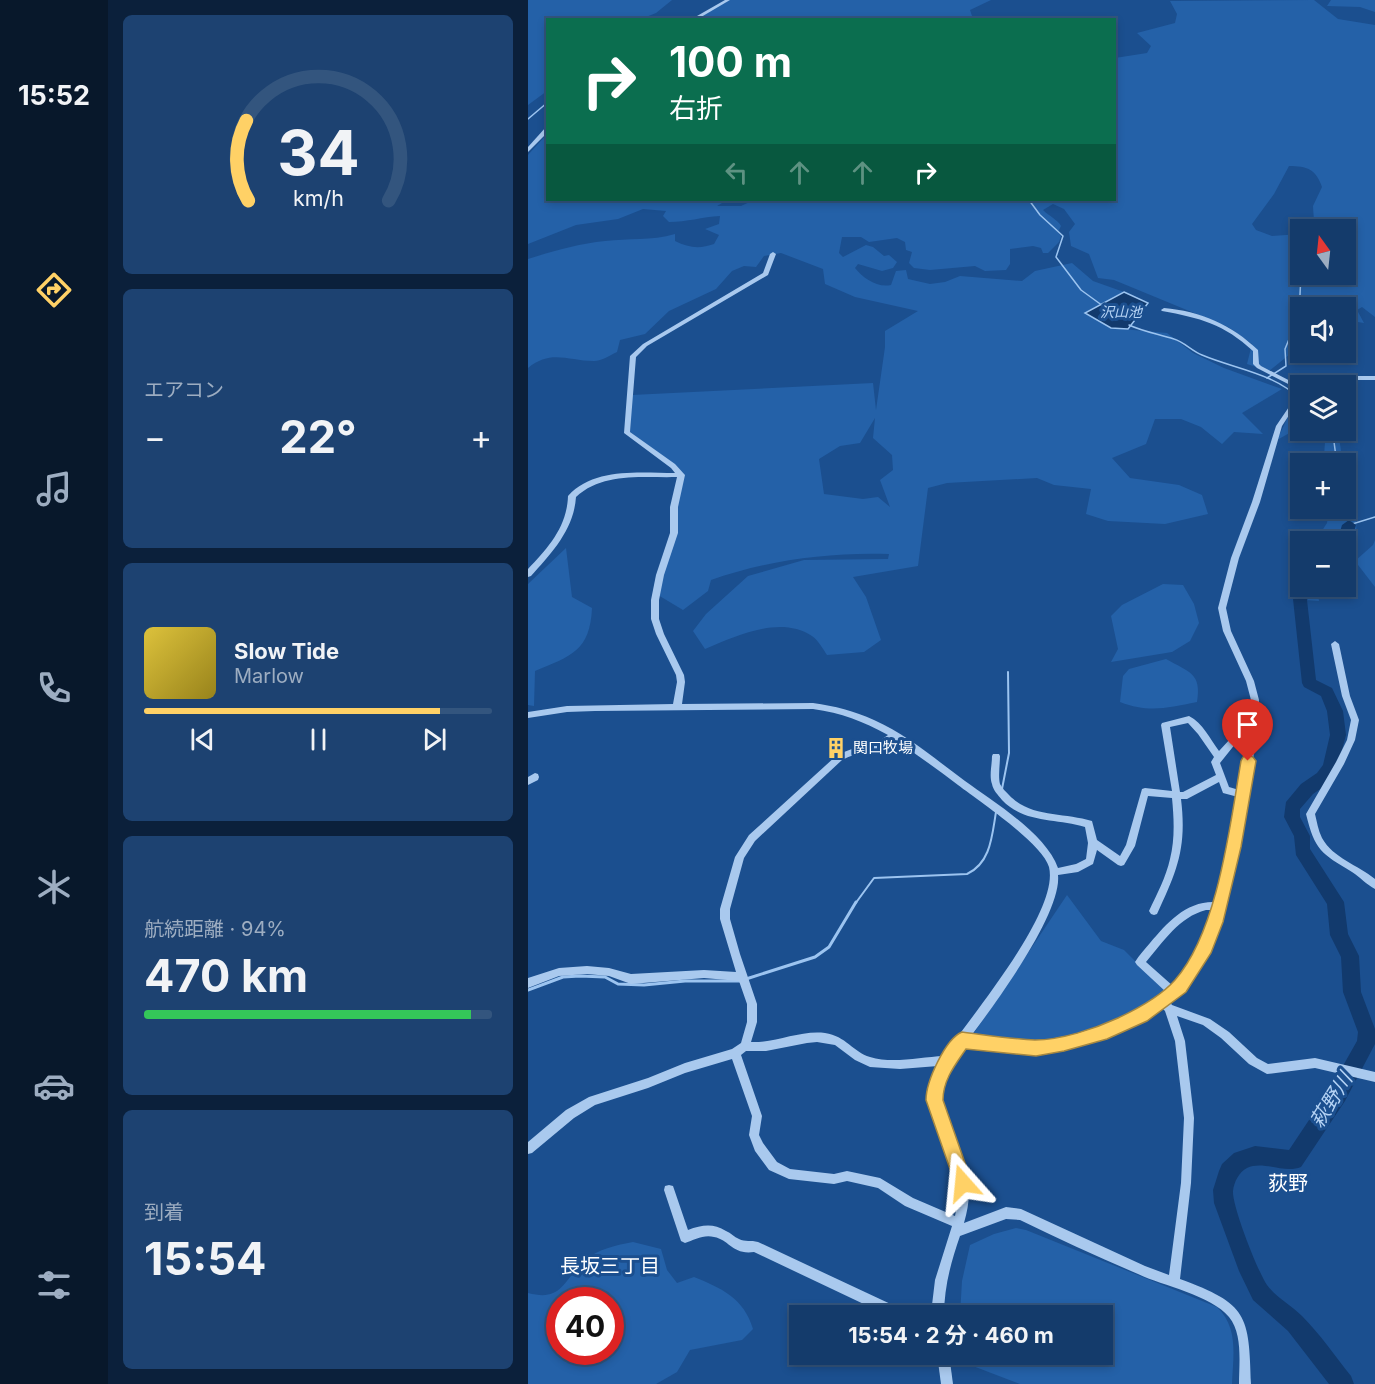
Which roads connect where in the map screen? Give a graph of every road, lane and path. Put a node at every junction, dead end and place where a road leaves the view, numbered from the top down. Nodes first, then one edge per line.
1 (728, 0) edge
2 (696, 18) edge
3 (546, 130) edge
4 (528, 150) edge
5 (773, 254) dead end
6 (1164, 310) dead end
7 (1356, 378) edge
8 (1375, 378) edge
9 (1290, 383) edge
10 (1290, 411) edge
11 (681, 475) junction
12 (528, 574) edge
13 (1335, 644) dead end
14 (676, 706) junction
15 (528, 715) edge
16 (893, 736) junction
17 (1251, 738) junction
18 (996, 756) dead end
19 (1218, 756) junction
20 (1221, 777) junction
21 (1242, 795) junction
22 (1178, 796) junction
23 (1093, 842) junction
24 (1055, 872) junction
25 (1375, 885) edge
26 (1219, 906) junction
27 (1154, 911) dead end
28 (743, 981) junction
29 (528, 982) edge
30 (1173, 992) junction
31 (1165, 1004) junction
32 (962, 1040) junction
33 (740, 1050) junction
34 (948, 1061) junction
35 (1375, 1077) edge
36 (528, 1149) edge
37 (669, 1190) dead end
38 (957, 1227) junction
39 (1174, 1282) junction
40 (880, 1305) edge
41 (938, 1305) edge
42 (944, 1365) edge
43 (946, 1384) edge
44 (1245, 1384) edge

1 - 2 street
3 - 4 street
5 - 11 street
6 - 9 street
7 - 8 street
10 - 17 street
11 - 12 street
11 - 14 street
13 - 25 street
14 - 15 street
14 - 16 street
16 - 24 street
16 - 28 street
17 - 19 street
17 - 21 street
18 - 23 street
19 - 20 street
19 - 22 street
20 - 21 street
20 - 22 street
21 - 26 street
22 - 23 street
22 - 27 street
23 - 24 street
24 - 32 street
26 - 30 street
26 - 30 street
28 - 29 street
28 - 33 street
30 - 31 street
31 - 32 street
31 - 35 street
31 - 39 street
32 - 34 street
33 - 34 street
33 - 36 street
33 - 38 street
34 - 38 street
37 - 40 street
38 - 39 street
38 - 41 street
39 - 44 street
42 - 43 street

